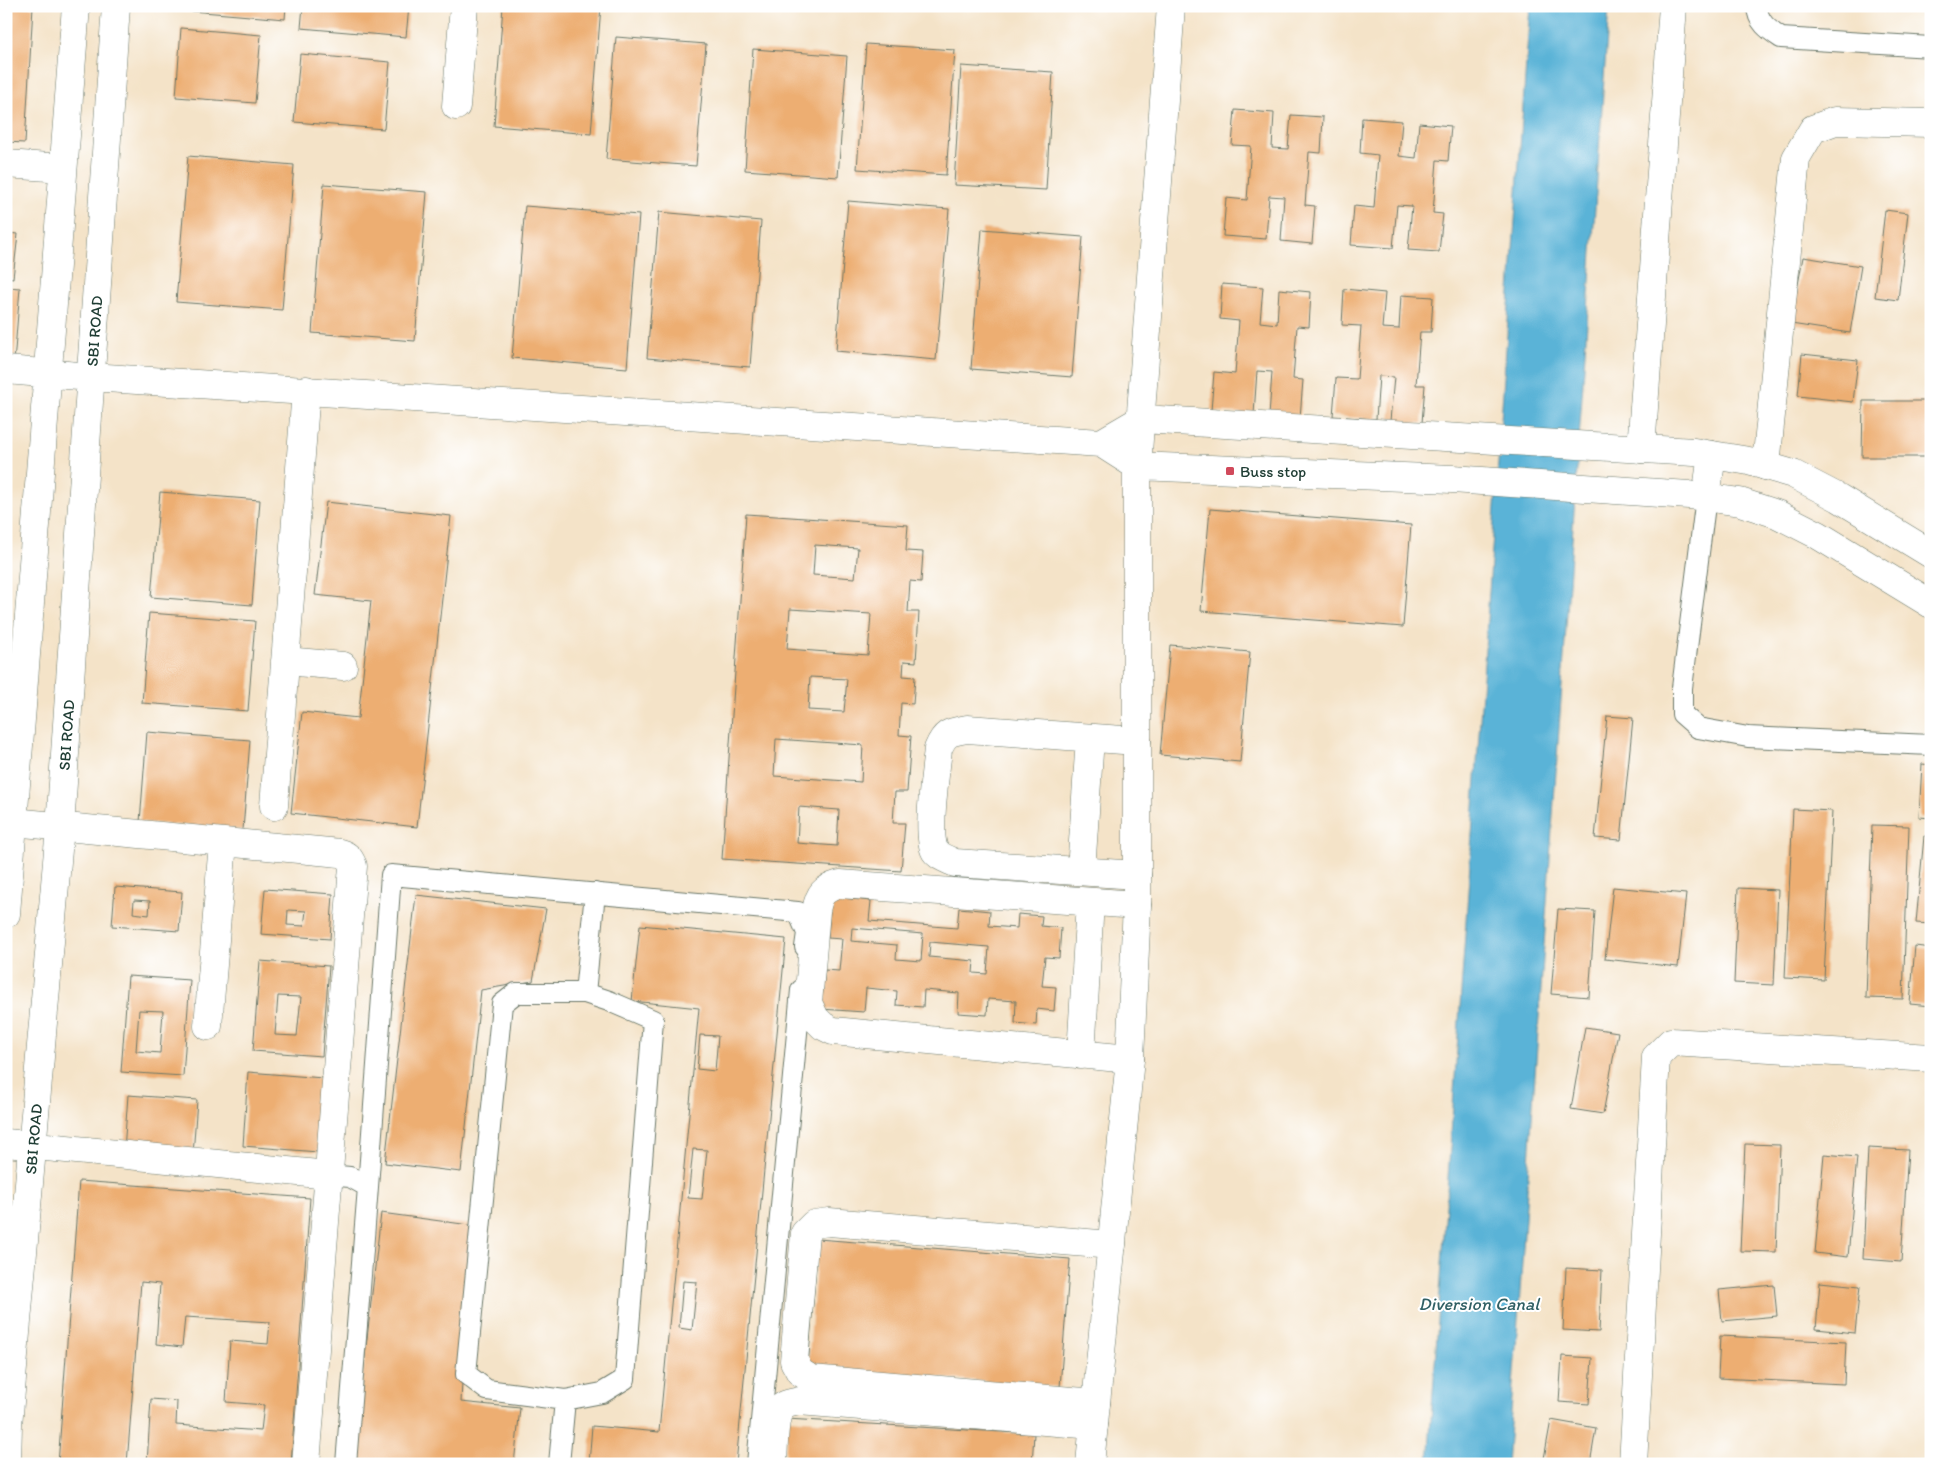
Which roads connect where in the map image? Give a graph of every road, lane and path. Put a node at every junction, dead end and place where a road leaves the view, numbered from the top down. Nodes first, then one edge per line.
1 (76, 6) edge
2 (116, 6) edge
3 (464, 6) edge
4 (1171, 6) edge
5 (1673, 6) edge
6 (1757, 6) edge
7 (1931, 47) edge
8 (456, 106) dead end
9 (1931, 123) edge
10 (6, 164) edge
11 (63, 168) junction
12 (6, 370) edge
13 (47, 373) junction
14 (91, 377) junction
15 (306, 390) junction
16 (1142, 419) junction
17 (1101, 443) junction
18 (1629, 448) junction
19 (1712, 455) junction
20 (1137, 466) junction
21 (1766, 466) junction
22 (1706, 497) junction
23 (1931, 554) edge
24 (1931, 604) edge
25 (284, 660) junction
26 (343, 666) dead end
27 (1090, 738) junction
28 (1137, 741) junction
29 (1931, 745) edge
30 (274, 806) dead end
31 (13, 822) junction
32 (60, 827) junction
33 (223, 842) junction
34 (1081, 871) junction
35 (1137, 875) junction
36 (595, 893) junction
37 (1090, 902) junction
38 (1137, 905) junction
39 (6, 914) edge
40 (585, 992) junction
41 (208, 1026) dead end
42 (1081, 1054) junction
43 (1931, 1058) edge
44 (1130, 1059) junction
45 (19, 1144) edge
46 (328, 1175) junction
47 (368, 1187) junction
48 (1112, 1246) junction
49 (565, 1400) junction
50 (1095, 1414) junction
51 (7, 1425) edge
52 (6, 1464) edge
53 (306, 1464) edge
54 (346, 1464) edge
55 (559, 1464) edge
56 (757, 1464) edge
57 (773, 1464) edge
58 (1090, 1464) edge
59 (1633, 1464) edge

1 - 11 street
2 - 14 street, SBI ROAD
3 - 8 street
4 - 16 street
5 - 18 street
6 - 7 lane
9 - 21 street
10 - 11 street
11 - 13 street
12 - 13 street
13 - 14 street
13 - 31 street
14 - 15 street
14 - 32 street, SBI ROAD
15 - 17 street
15 - 25 street
16 - 17 street
16 - 18 street
16 - 20 street
17 - 20 street
18 - 19 street
19 - 21 street
19 - 22 street
20 - 22 street
20 - 28 street
21 - 23 street
22 - 24 street
22 - 29 lane
25 - 26 street
25 - 30 street
27 - 28 street
27 - 34 street
27 - 34 street
28 - 35 street
31 - 32 street
31 - 39 street
32 - 33 street
32 - 45 street, SBI ROAD
33 - 41 street
33 - 46 street
34 - 35 street
35 - 38 street
36 - 40 lane
36 - 47 lane
36 - 56 lane
37 - 38 street
37 - 42 street
37 - 42 street
38 - 44 street
40 - 49 lane
40 - 49 lane
42 - 44 street
43 - 59 street
44 - 48 street
45 - 46 street
45 - 51 street, SBI ROAD
46 - 47 lane
46 - 53 street
47 - 54 lane
48 - 50 street
48 - 50 street
49 - 55 lane
50 - 57 street
50 - 58 street
51 - 52 street, SBI ROAD

